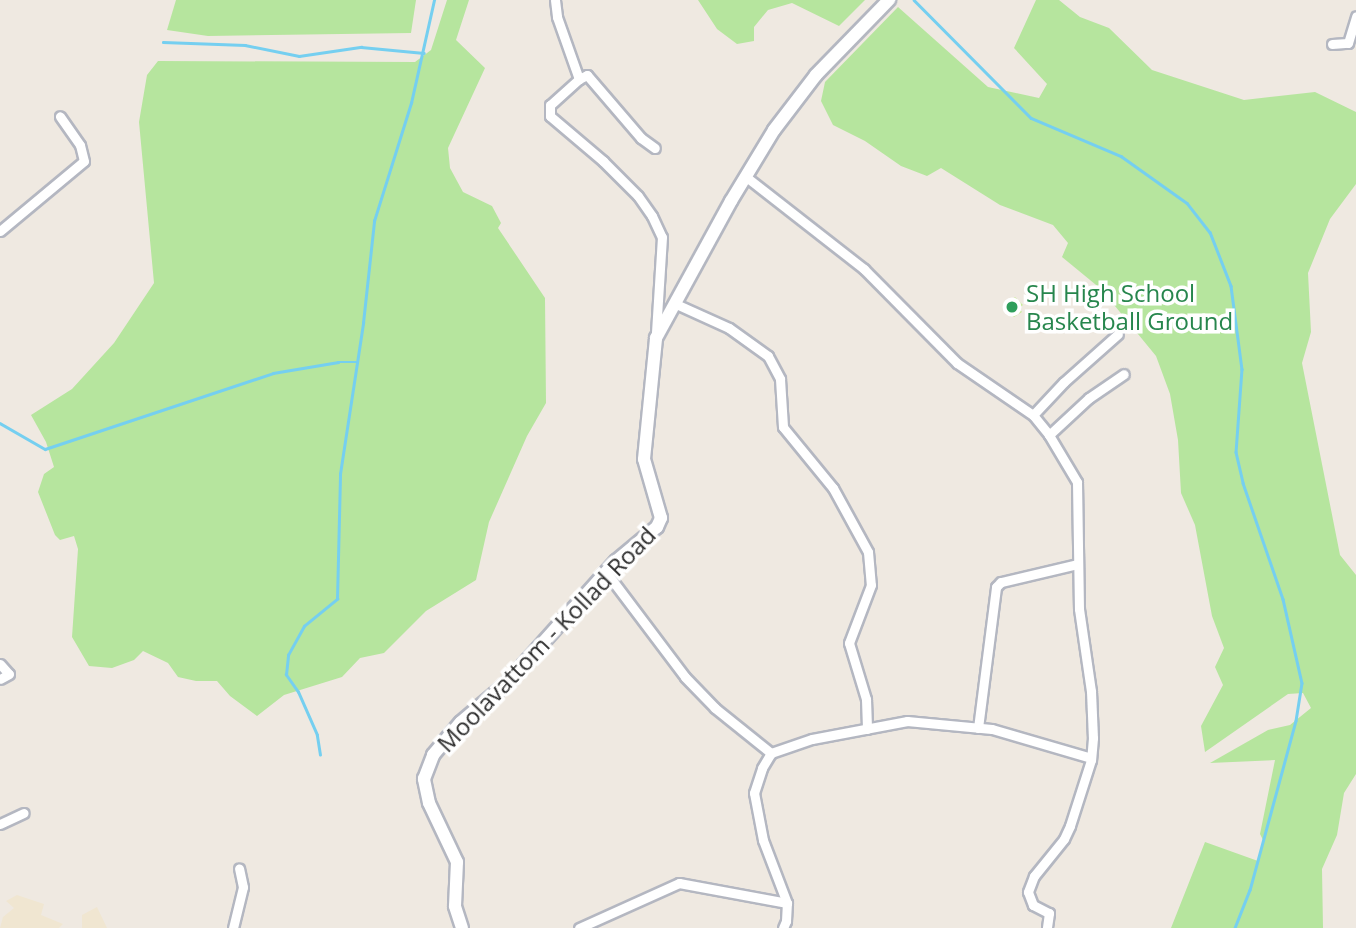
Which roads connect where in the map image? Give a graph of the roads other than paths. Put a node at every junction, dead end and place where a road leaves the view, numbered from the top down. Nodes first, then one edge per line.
1 (555, 0) edge
2 (889, 0) edge
3 (1356, 16) edge
4 (1332, 44) dead end
5 (579, 79) junction
6 (60, 116) dead end
7 (655, 148) dead end
8 (745, 176) junction
9 (0, 232) edge
10 (676, 304) junction
11 (1118, 334) dead end
12 (656, 338) junction
13 (1124, 374) dead end
14 (1033, 415) junction
15 (1049, 435) junction
16 (1077, 564) junction
17 (606, 572) junction
18 (0, 664) edge
19 (0, 679) edge
20 (978, 728) junction
21 (867, 729) junction
22 (771, 752) junction
23 (1091, 758) junction
24 (24, 813) dead end
25 (0, 824) edge
26 (239, 868) dead end
27 (787, 903) junction
28 (233, 928) edge
29 (462, 928) edge
30 (579, 928) edge
31 (783, 928) edge
32 (1047, 928) edge

1 - 5 street
2 - 8 main road, Moolavattom - Kollad Road
3 - 4 street
5 - 7 street
5 - 12 street
6 - 9 street
8 - 10 main road, Moolavattom - Kollad Road
8 - 14 street
10 - 12 main road, Moolavattom - Kollad Road
10 - 21 street
11 - 14 street
12 - 17 main road, Moolavattom - Kollad Road
13 - 15 street
14 - 15 street
15 - 16 street
16 - 20 street
16 - 23 street
17 - 22 street
17 - 29 main road, Moolavattom - Kollad Road
18 - 19 street
20 - 21 street
20 - 23 street
21 - 22 street
22 - 27 street
23 - 32 street
24 - 25 street
26 - 28 street
27 - 30 street
27 - 31 street

